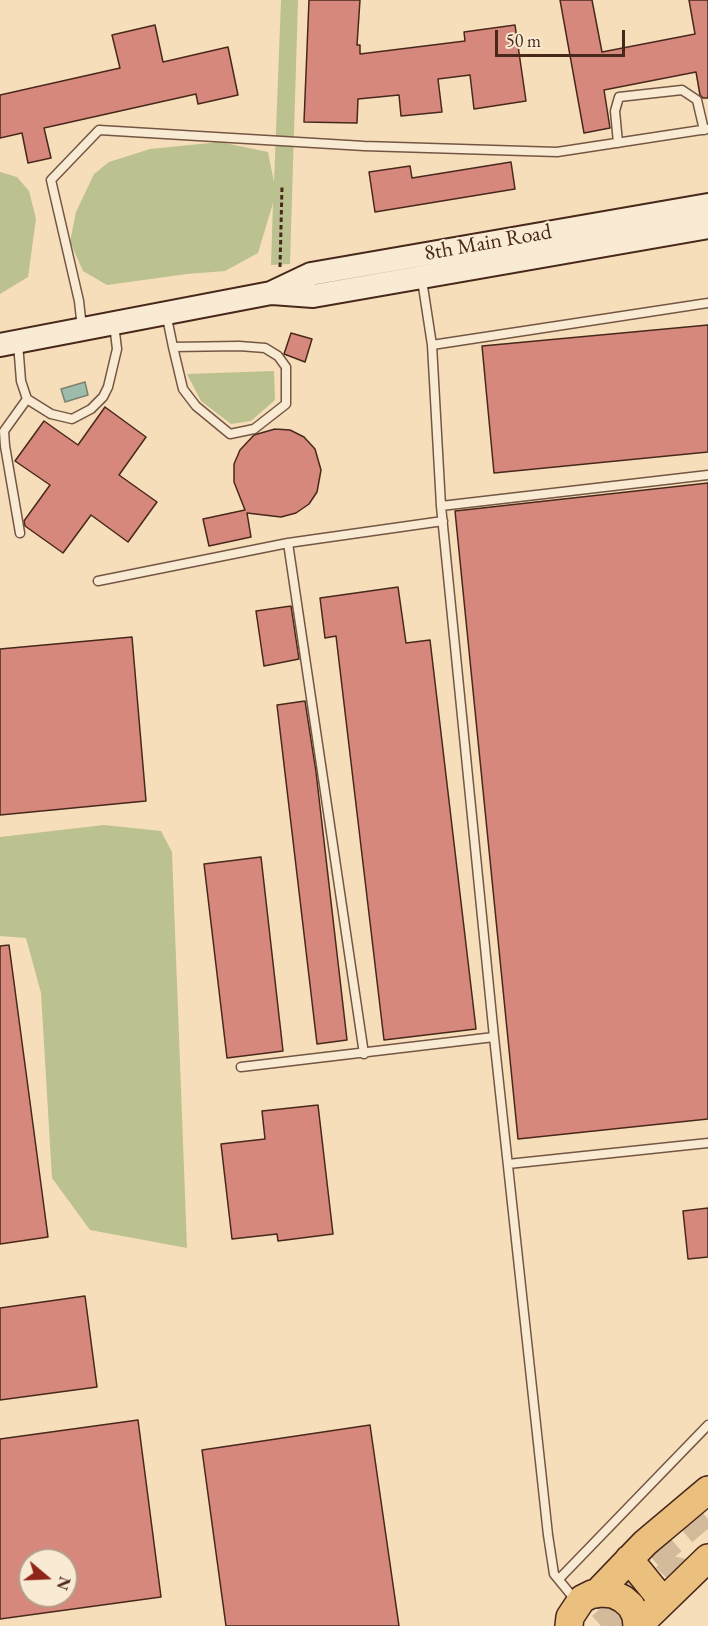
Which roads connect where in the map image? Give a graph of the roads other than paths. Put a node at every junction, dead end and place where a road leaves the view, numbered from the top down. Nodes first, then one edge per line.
1 (706, 130) edge
2 (618, 143) junction
3 (708, 205) edge
4 (708, 227) edge
5 (420, 266) junction
6 (708, 303) edge
7 (166, 313) junction
8 (114, 323) junction
9 (82, 328) junction
10 (9, 344) edge
11 (432, 345) junction
12 (173, 348) junction
13 (27, 399) junction
14 (708, 474) edge
15 (441, 506) junction
16 (443, 521) junction
17 (20, 533) dead end
18 (288, 543) junction
19 (98, 581) dead end
20 (494, 1037) junction
21 (364, 1054) junction
22 (241, 1067) dead end
23 (708, 1143) edge
24 (508, 1164) junction
25 (708, 1425) edge
26 (708, 1490) edge
27 (708, 1558) edge
28 (629, 1559) junction
29 (558, 1579) junction
30 (663, 1601) junction
31 (579, 1608) edge
32 (549, 1626) edge
33 (638, 1626) edge

1 - 2 lane
1 - 2 lane
2 - 9 lane
3 - 5 main road, 8th Main Road
4 - 5 main road, 8th Main Road
5 - 7 main road, 8th Main Road
5 - 11 lane
6 - 11 lane
7 - 8 main road, 8th Main Road
7 - 12 lane
8 - 9 main road, 8th Main Road
8 - 13 lane
9 - 10 main road, 8th Main Road
10 - 13 lane
11 - 15 lane
12 - 12 lane
13 - 17 lane
14 - 15 lane
15 - 16 lane
16 - 18 lane
16 - 20 lane
18 - 19 lane
18 - 21 lane
20 - 21 lane
20 - 24 lane
21 - 22 lane
23 - 24 lane
24 - 29 lane
25 - 29 lane
26 - 28 highway
27 - 30 highway
28 - 30 highway
28 - 31 highway
29 - 31 lane
30 - 33 highway
31 - 32 highway
31 - 33 highway

